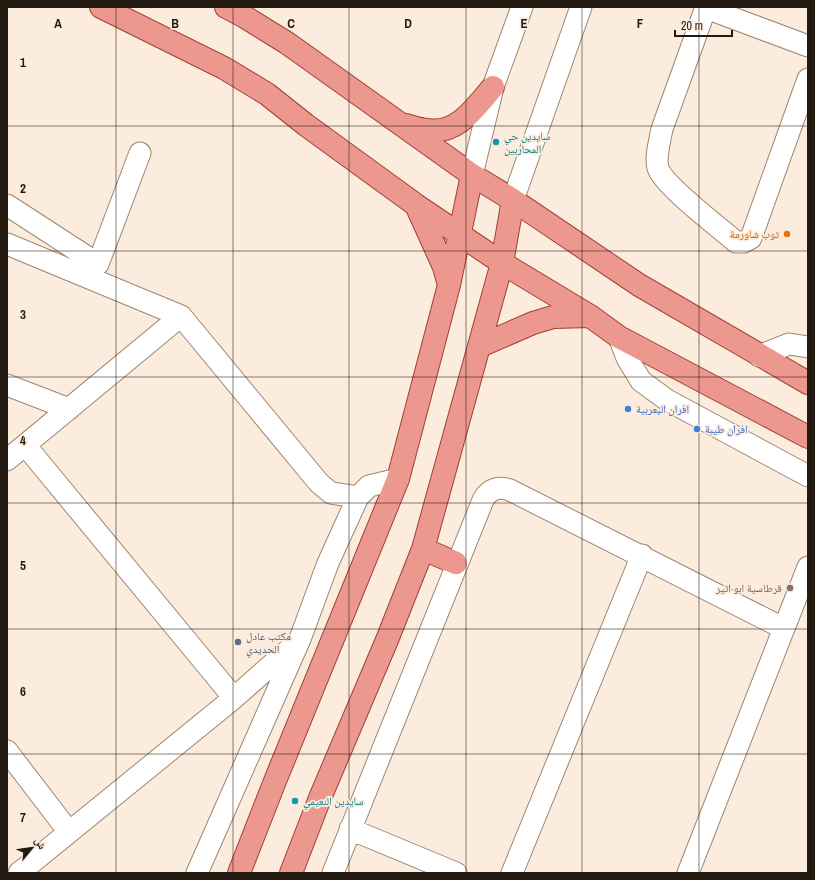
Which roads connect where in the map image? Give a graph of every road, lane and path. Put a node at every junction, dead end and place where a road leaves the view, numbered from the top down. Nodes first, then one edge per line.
1 (101, 7) edge
2 (226, 7) edge
3 (522, 7) edge
4 (581, 7) edge
5 (706, 7) edge
6 (808, 46) edge
7 (808, 79) edge
8 (494, 87) junction
9 (398, 123) junction
10 (140, 153) dead end
11 (472, 175) junction
12 (513, 200) junction
13 (7, 204) edge
14 (416, 204) junction
15 (460, 233) junction
16 (7, 244) edge
17 (502, 263) junction
18 (449, 285) junction
19 (182, 316) junction
20 (590, 316) junction
21 (620, 337) junction
22 (480, 346) junction
23 (808, 347) edge
24 (759, 356) junction
25 (808, 383) edge
26 (7, 386) edge
27 (69, 409) junction
28 (808, 437) edge
29 (24, 445) junction
30 (7, 460) edge
31 (808, 476) edge
32 (398, 479) junction
33 (358, 497) junction
34 (423, 548) junction
35 (642, 556) junction
36 (456, 563) junction
37 (808, 567) edge
38 (800, 610) edge
39 (783, 628) junction
40 (300, 639) junction
41 (234, 698) junction
42 (7, 751) edge
43 (350, 829) junction
44 (69, 832) junction
45 (19, 873) edge
46 (197, 873) edge
47 (239, 873) edge
48 (291, 873) edge
49 (333, 873) edge
50 (456, 873) edge
51 (512, 873) edge
52 (688, 873) edge

1 - 14 main road
2 - 9 main road
3 - 8 street
4 - 12 street
5 - 6 street
5 - 7 street
8 - 9 main road
8 - 11 street
9 - 11 main road
10 - 13 street
11 - 12 main road
11 - 15 main road
12 - 17 main road
12 - 24 main road
14 - 15 main road
14 - 18 main road
15 - 17 main road
15 - 18 main road
16 - 19 street
17 - 20 main road
17 - 22 main road
18 - 32 main road
19 - 27 street
19 - 33 street
20 - 21 main road
20 - 22 main road
21 - 28 main road
21 - 31 street
22 - 34 main road
23 - 24 street
24 - 25 main road
26 - 27 street
27 - 29 street
29 - 30 street
29 - 41 street
32 - 33 street
32 - 47 main road
33 - 40 street
34 - 36 main road
34 - 48 main road
35 - 36 street
35 - 39 street
35 - 51 street
36 - 43 street
37 - 38 street
38 - 39 street
39 - 52 street
40 - 41 street
40 - 46 street
41 - 44 street
42 - 44 street
43 - 49 street
43 - 50 street
44 - 45 street

